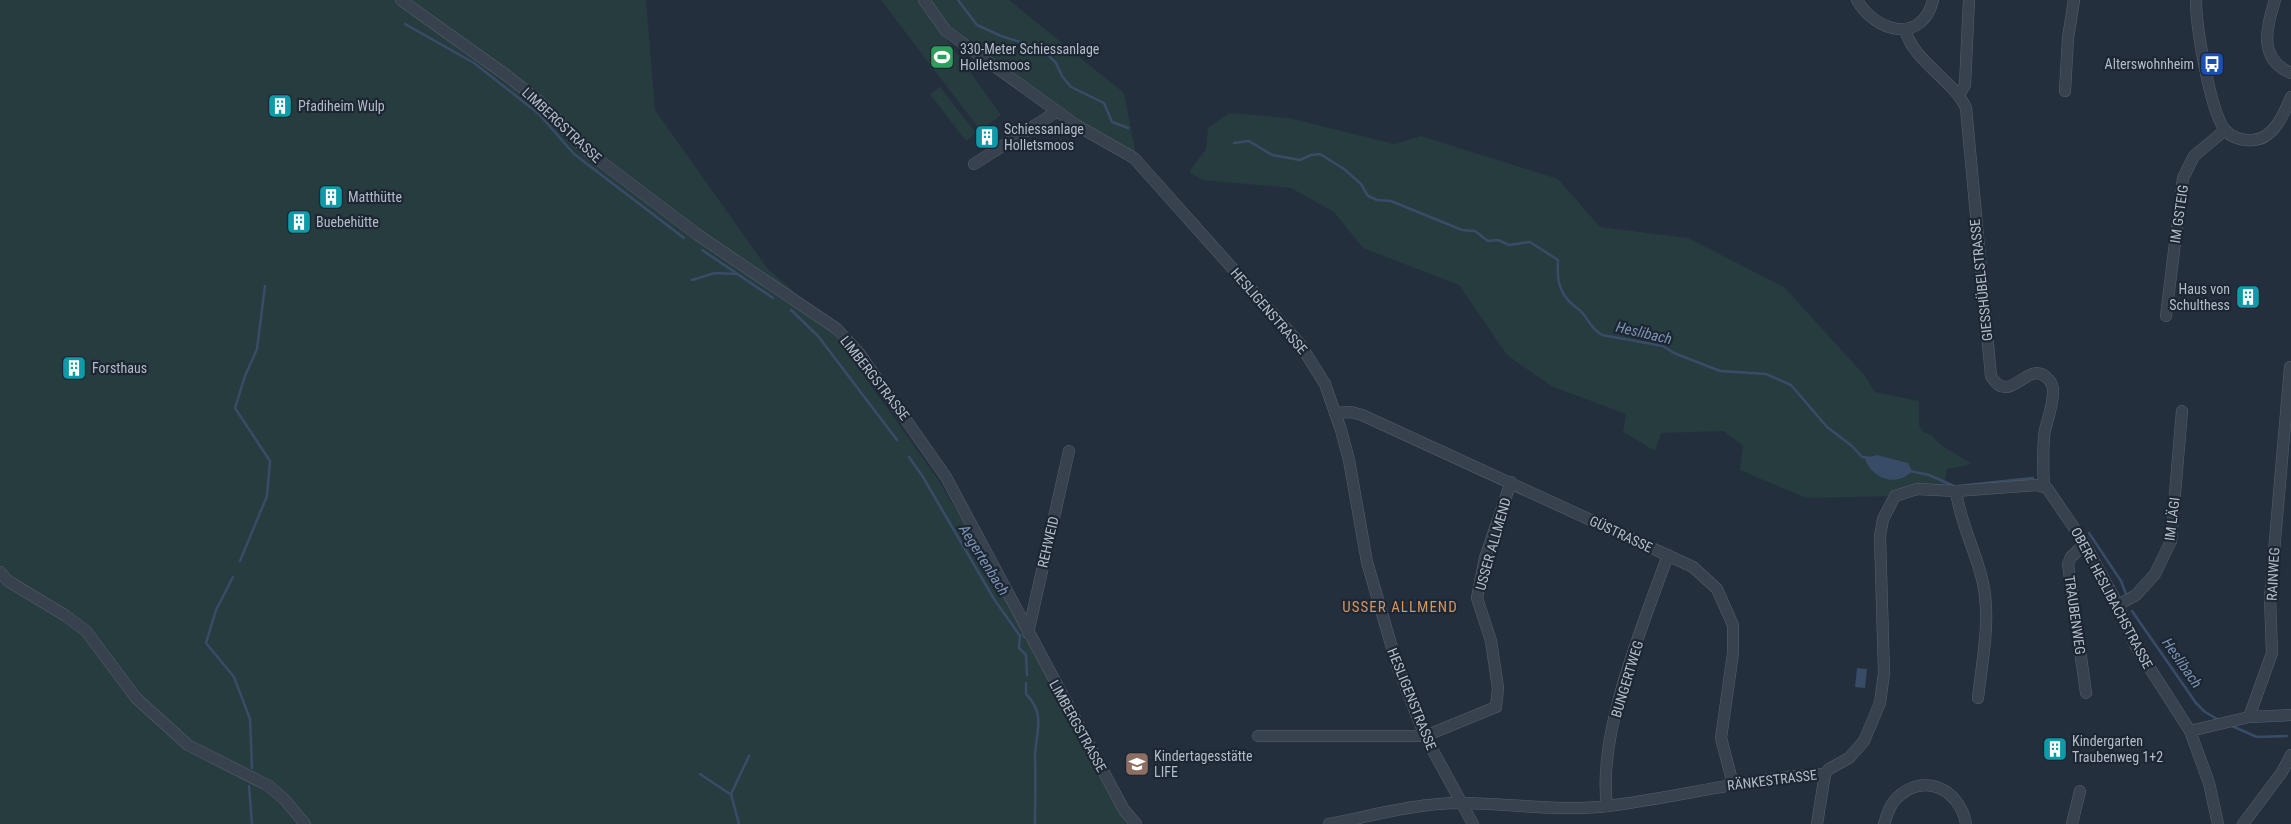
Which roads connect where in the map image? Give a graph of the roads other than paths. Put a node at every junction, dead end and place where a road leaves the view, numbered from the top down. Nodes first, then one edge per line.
1 (401, 0) edge
2 (924, 0) edge
3 (1857, 0) edge
4 (1932, 0) edge
5 (1969, 0) edge
6 (2074, 0) edge
7 (2196, 0) edge
8 (2275, 0) edge
9 (1905, 28) junction
10 (2291, 73) edge
11 (2065, 91) dead end
12 (1959, 95) junction
13 (2291, 98) edge
14 (1056, 112) junction
15 (2226, 130) junction
16 (974, 164) dead end
17 (2166, 316) dead end
18 (2290, 367) edge
19 (2182, 411) dead end
20 (1335, 413) junction
21 (1069, 451) dead end
22 (1511, 482) junction
23 (2044, 486) junction
24 (1956, 491) junction
25 (2086, 544) junction
26 (1668, 555) junction
27 (0, 572) edge
28 (2118, 605) junction
29 (1028, 633) junction
30 (2086, 693) dead end
31 (1978, 698) dead end
32 (2291, 715) edge
33 (2249, 717) junction
34 (2190, 732) junction
35 (1258, 736) dead end
36 (1425, 736) junction
37 (2291, 755) edge
38 (1825, 774) junction
39 (1733, 784) junction
40 (2080, 791) dead end
41 (1460, 802) junction
42 (1606, 806) junction
43 (305, 824) edge
44 (1135, 824) edge
45 (1329, 824) edge
46 (1473, 824) edge
47 (1817, 824) edge
48 (1884, 824) edge
49 (1966, 824) edge
50 (2072, 824) edge
51 (2218, 824) edge
52 (2244, 824) edge

1 - 29 street, LIMBERGSTRASSE
2 - 14 street, HESLIGENSTRASSE
3 - 9 street
4 - 9 street
5 - 12 street
6 - 11 street
7 - 15 street
8 - 10 street
9 - 12 street, GIESSHÜBELSTRASSE
12 - 23 street, GIESSHÜBELSTRASSE
13 - 15 street
14 - 16 street
14 - 20 street, HESLIGENSTRASSE
15 - 17 street, IM GSTEIG
18 - 33 street, RAINWEG
19 - 28 street, IM LÄGI
20 - 22 street, GÜSTRASSE
20 - 36 street, HESLIGENSTRASSE
21 - 29 street, REHWEID
22 - 26 street, GÜSTRASSE
22 - 36 street, USSER ALLMEND
23 - 24 street, RÄNKESTRASSE
23 - 25 street, OBERE HESLIBACHSTRASSE
24 - 31 street
24 - 38 street, RÄNKESTRASSE
25 - 28 street, OBERE HESLIBACHSTRASSE
25 - 30 street, TRAUBENWEG
26 - 39 street, GÜSTRASSE
26 - 42 street, BUNGERTWEG
27 - 43 street
28 - 34 street, OBERE HESLIBACHSTRASSE
29 - 44 street, LIMBERGSTRASSE
32 - 33 street
33 - 34 street
34 - 51 street, OBERE HESLIBACHSTRASSE
35 - 36 street
36 - 41 street, HESLIGENSTRASSE
37 - 52 street
38 - 39 street, RÄNKESTRASSE
38 - 47 street
39 - 42 street, RÄNKESTRASSE
40 - 50 street
41 - 42 street, RÄNKESTRASSE
41 - 45 street, RÄNKESTRASSE
41 - 46 street, HESLIGENSTRASSE
48 - 49 street

